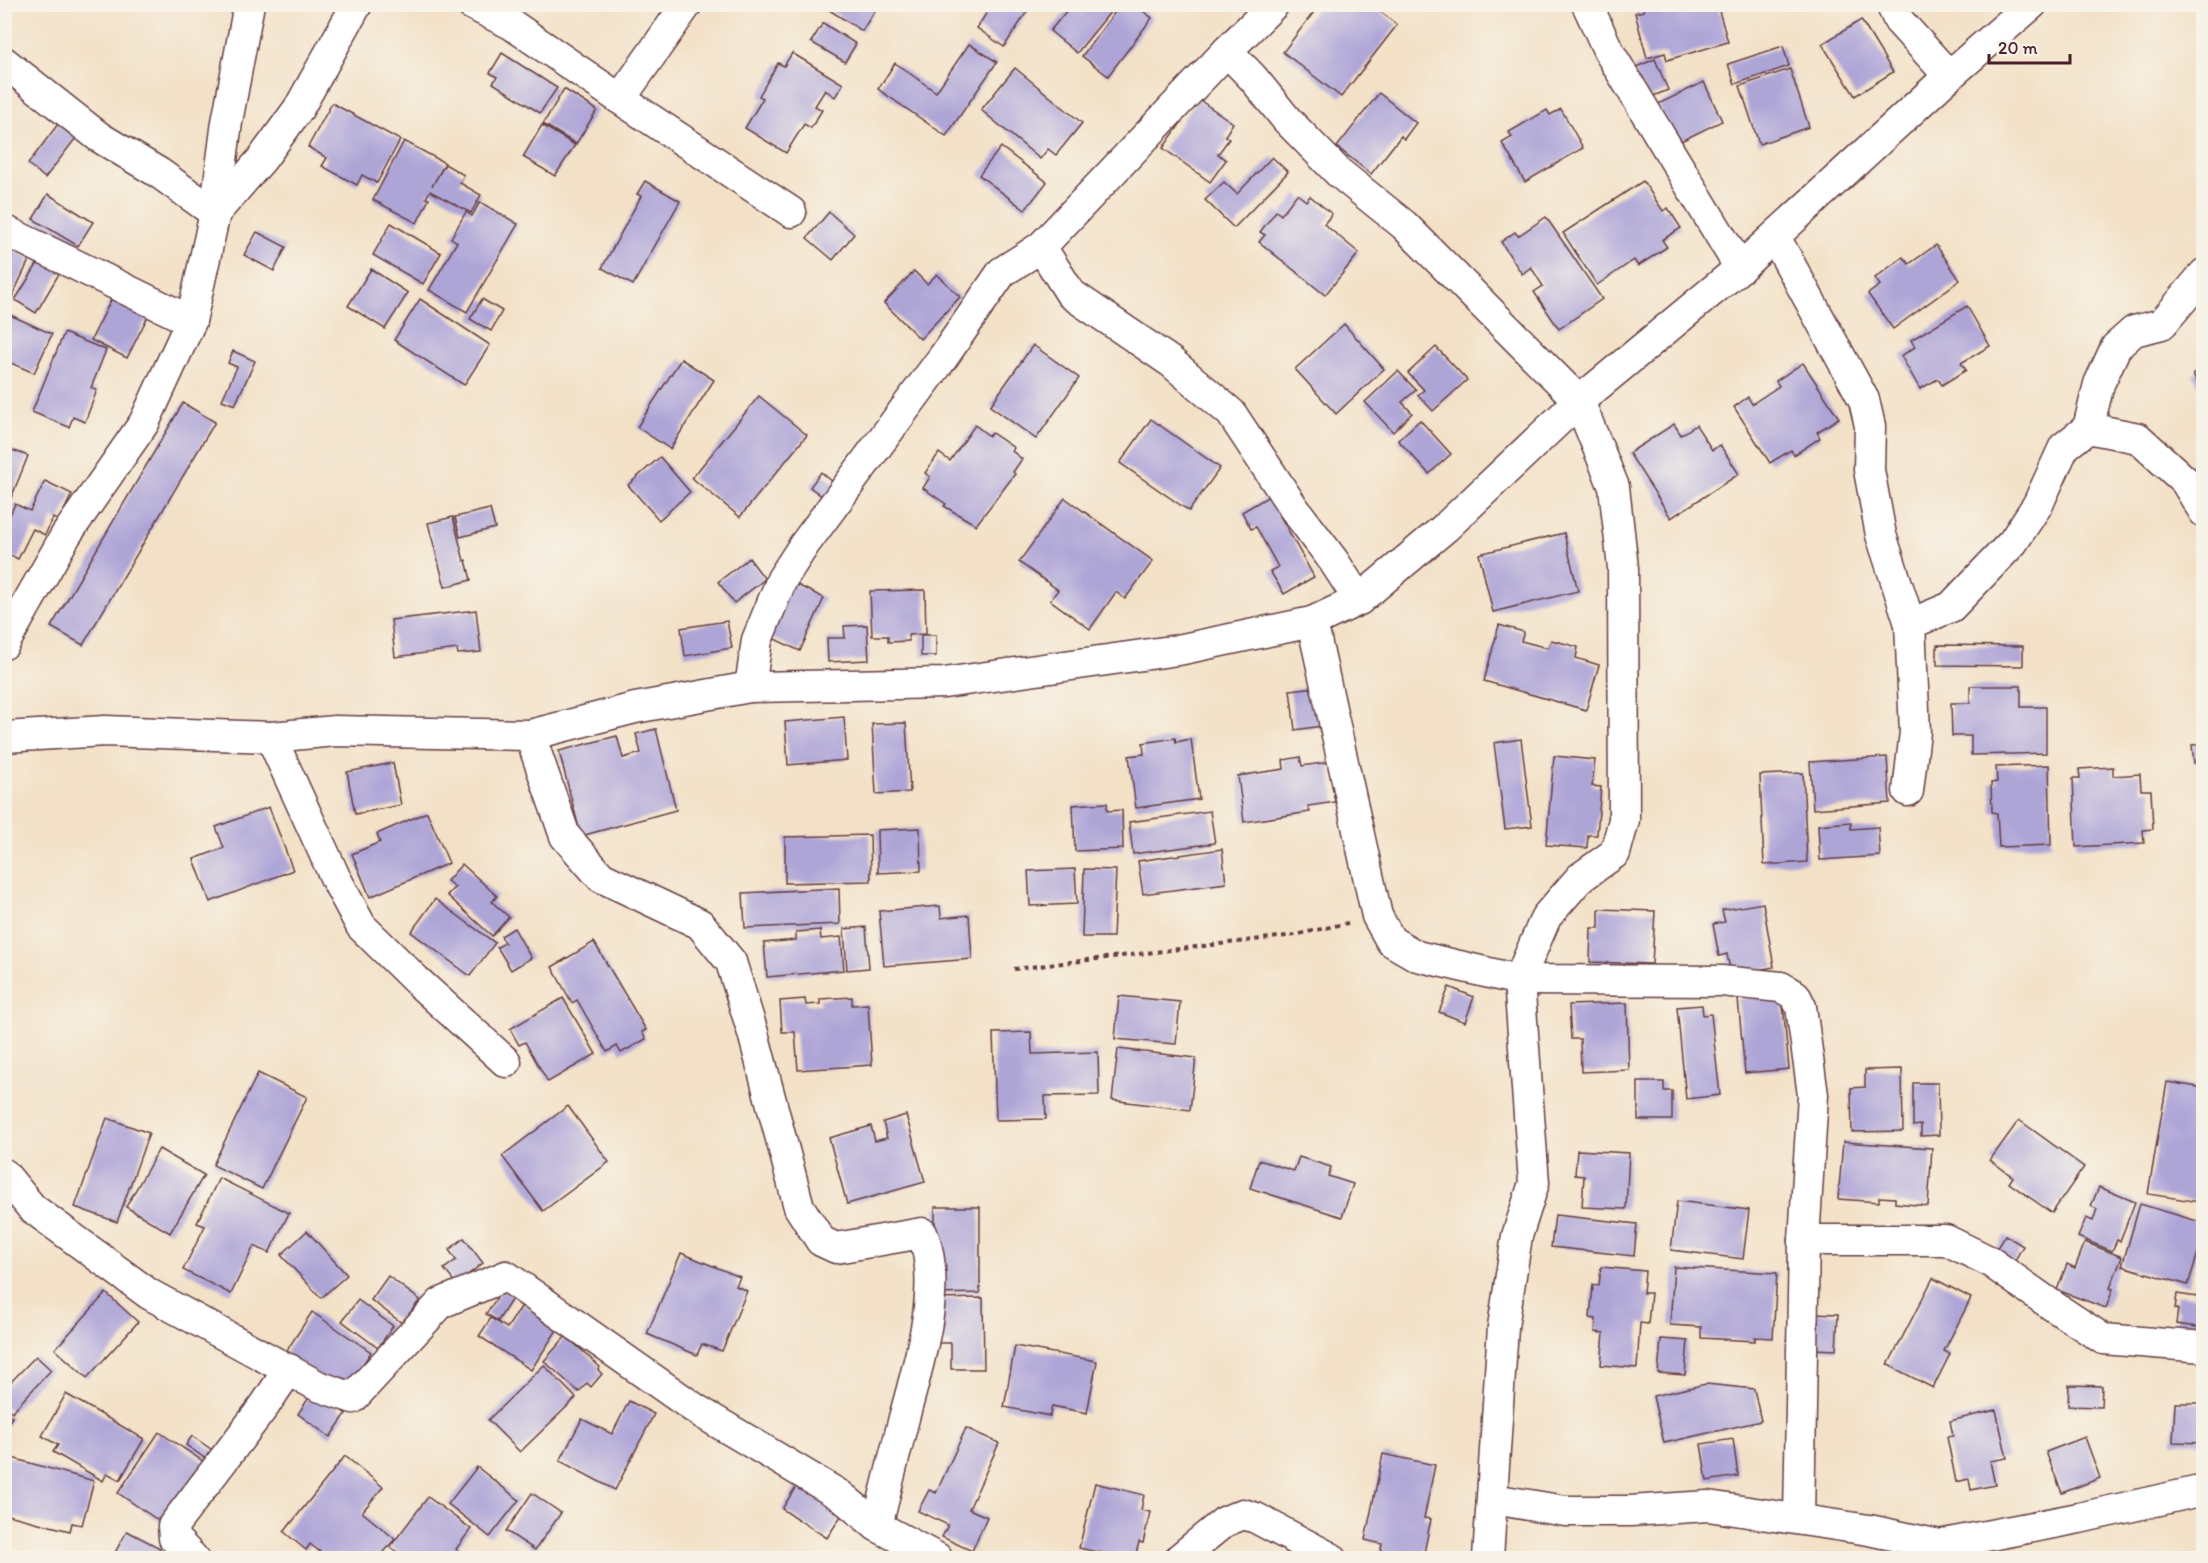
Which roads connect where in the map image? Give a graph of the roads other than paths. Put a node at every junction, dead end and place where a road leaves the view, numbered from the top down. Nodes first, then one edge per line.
1 (249, 4) edge
2 (357, 4) edge
3 (471, 4) edge
4 (687, 4) edge
5 (1274, 4) edge
6 (1587, 4) edge
7 (1891, 4) edge
8 (2032, 4) edge
9 (1227, 51) junction
10 (4, 62) edge
11 (1949, 76) junction
12 (620, 99) junction
13 (791, 212) dead end
14 (215, 213) junction
15 (4, 230) edge
16 (1775, 237) junction
17 (1041, 247) junction
18 (1740, 268) junction
19 (2204, 274) edge
20 (191, 321) junction
21 (1579, 401) junction
22 (2088, 428) junction
23 (2204, 512) edge
24 (1359, 600) junction
25 (1312, 622) junction
26 (1911, 624) junction
27 (4, 644) edge
28 (750, 687) junction
29 (530, 735) junction
30 (4, 737) edge
31 (271, 737) junction
32 (1908, 790) dead end
33 (1519, 980) junction
34 (506, 1062) dead end
35 (4, 1174) edge
36 (1804, 1240) junction
37 (2204, 1347) edge
38 (289, 1369) junction
39 (2204, 1490) edge
40 (1493, 1499) junction
41 (1799, 1519) junction
42 (877, 1526) junction
43 (1941, 1552) edge
44 (193, 1558) edge
45 (937, 1558) edge
46 (1180, 1558) edge
47 (1331, 1558) edge
48 (1488, 1558) edge

1 - 14 street
2 - 14 street
3 - 12 street
4 - 12 street
5 - 9 street
6 - 18 street
7 - 11 street
8 - 11 street
9 - 17 street
9 - 21 street
10 - 14 street
11 - 16 street
12 - 13 street
14 - 20 street
15 - 20 street
16 - 18 street
16 - 26 street
17 - 24 street
17 - 28 street
18 - 21 street
19 - 22 street
20 - 27 street
21 - 24 street
21 - 33 street
22 - 23 street
22 - 26 street
24 - 25 street
25 - 28 street
25 - 33 street
26 - 32 street
28 - 29 street
29 - 31 street
29 - 42 street
30 - 31 street
31 - 34 street
33 - 36 street
33 - 40 street
35 - 38 street
36 - 37 street
36 - 41 street
38 - 42 street
38 - 44 street
39 - 43 street
40 - 41 street
40 - 48 street
41 - 43 street
42 - 45 street
46 - 47 street

